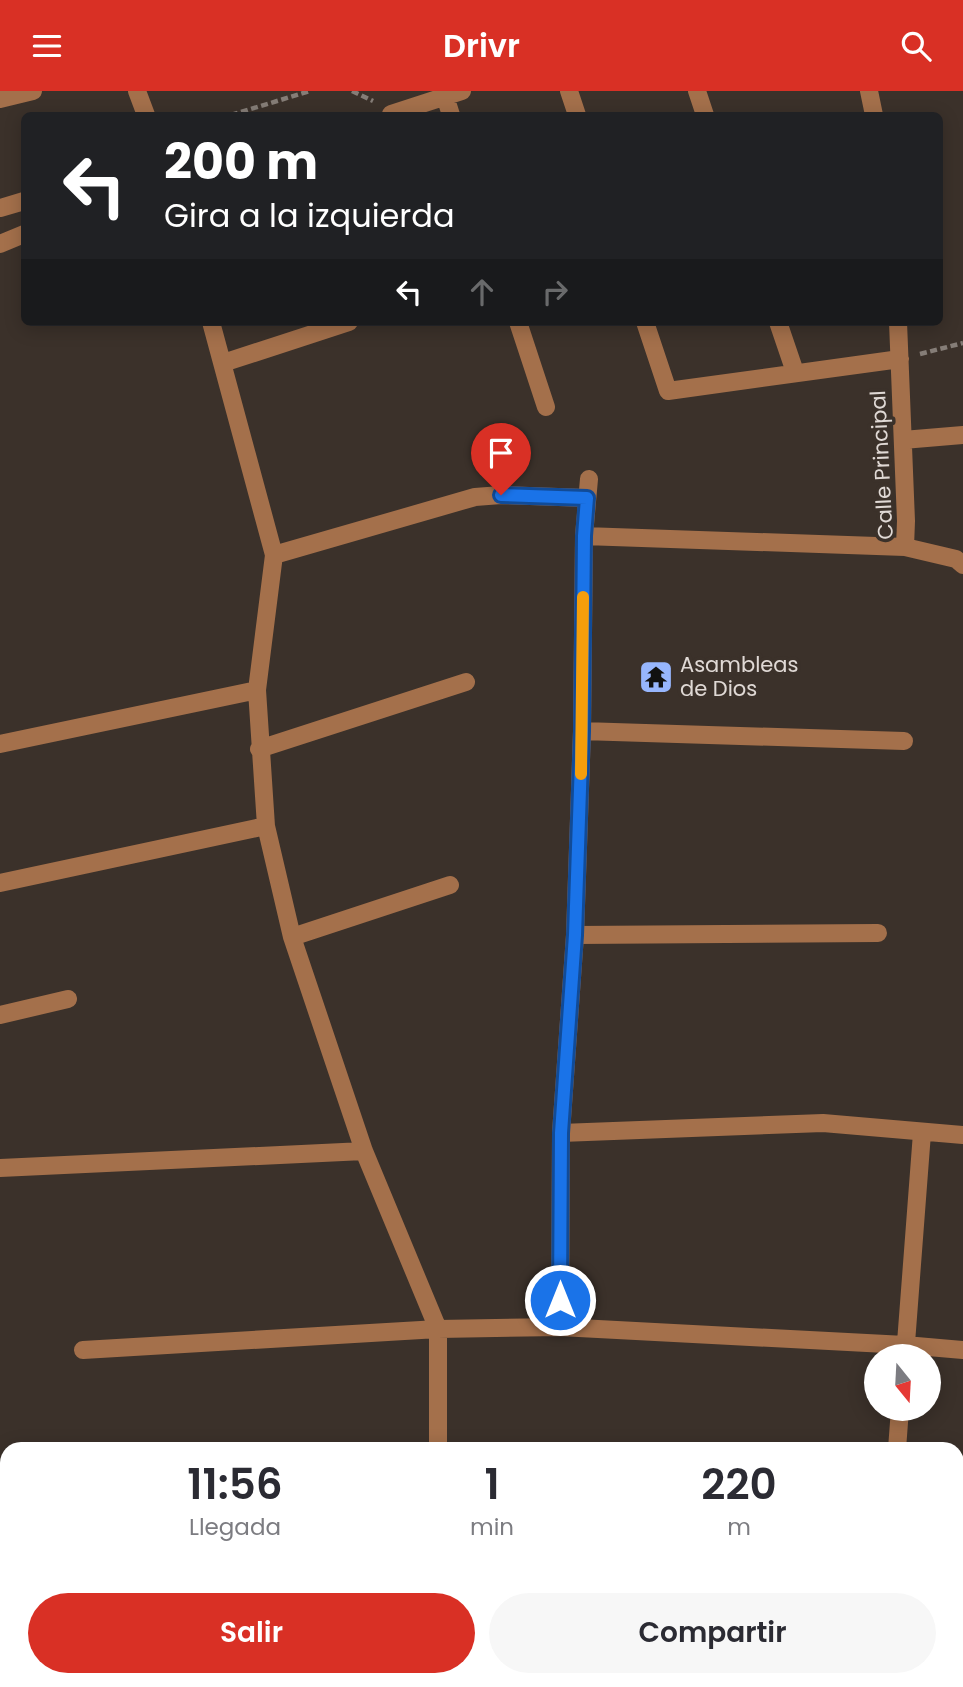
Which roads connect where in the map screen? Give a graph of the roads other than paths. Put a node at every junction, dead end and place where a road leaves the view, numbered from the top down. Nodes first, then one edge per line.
1 (33, 91) edge
2 (136, 91) edge
3 (569, 91) edge
4 (697, 91) edge
5 (869, 91) edge
6 (453, 94) edge
7 (0, 99) edge
8 (145, 112) edge
9 (397, 112) edge
10 (451, 112) edge
11 (576, 112) edge
12 (704, 112) edge
13 (872, 112) edge
14 (21, 202) edge
15 (0, 208) edge
16 (21, 235) edge
17 (0, 244) edge
18 (212, 326) edge
19 (337, 326) edge
20 (519, 326) edge
21 (646, 326) edge
22 (779, 326) edge
23 (898, 326) edge
24 (900, 359) junction
25 (223, 363) junction
26 (795, 372) junction
27 (546, 407) dead end
28 (963, 435) edge
29 (904, 440) junction
30 (589, 479) dead end
31 (587, 498) junction
32 (584, 536) junction
33 (905, 547) junction
34 (274, 555) junction
35 (963, 565) edge
36 (466, 682) dead end
37 (257, 690) junction
38 (582, 731) junction
39 (904, 741) dead end
40 (0, 744) edge
41 (259, 749) junction
42 (266, 826) junction
43 (0, 883) edge
44 (450, 885) dead end
45 (878, 933) dead end
46 (575, 935) junction
47 (292, 937) junction
48 (68, 999) dead end
49 (0, 1015) edge
50 (561, 1133) junction
51 (922, 1133) junction
52 (963, 1135) edge
53 (364, 1151) junction
54 (0, 1168) edge
55 (560, 1327) junction
56 (438, 1329) junction
57 (906, 1344) edge
58 (864, 1348) edge
59 (83, 1350) dead end
60 (942, 1350) edge
61 (963, 1350) edge
62 (899, 1421) edge
63 (438, 1442) edge
64 (898, 1442) edge

1 - 7 street
2 - 8 street
3 - 11 street
4 - 12 street
5 - 13 street
6 - 9 street
6 - 10 street
14 - 15 street
16 - 17 street
18 - 25 street
19 - 25 street
20 - 27 street
21 - 26 street
22 - 26 street
23 - 24 street, Calle Principal
24 - 26 street
24 - 29 street, Calle Principal
25 - 34 street
28 - 29 street
29 - 33 street, Calle Principal
30 - 31 street
31 - 32 street
31 - 34 street
32 - 33 street
32 - 38 street
33 - 35 street, Calle Principal
34 - 37 street
36 - 41 street
37 - 40 street
37 - 41 street
38 - 39 street
38 - 46 street
41 - 42 street
42 - 43 street
42 - 47 street
44 - 47 street
45 - 46 street
46 - 50 street
47 - 53 street
48 - 49 street
50 - 51 street
50 - 55 street
51 - 52 street
51 - 57 street
53 - 54 street
53 - 56 street
55 - 56 street
55 - 58 street
56 - 59 street
56 - 63 street
60 - 61 street
62 - 64 street

